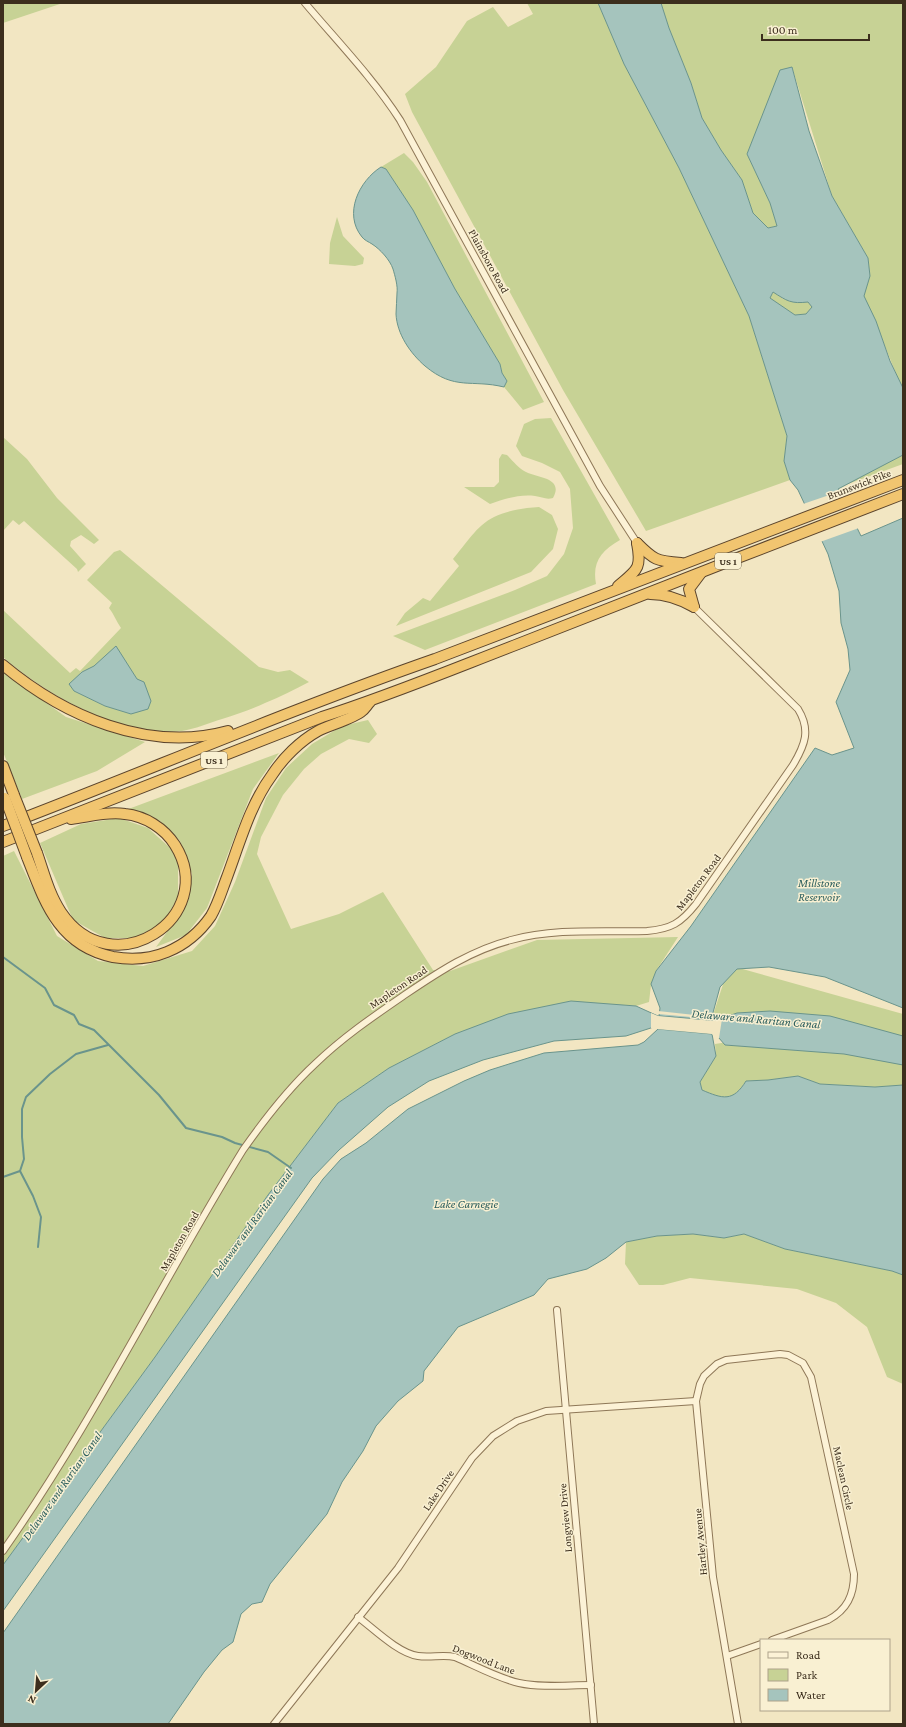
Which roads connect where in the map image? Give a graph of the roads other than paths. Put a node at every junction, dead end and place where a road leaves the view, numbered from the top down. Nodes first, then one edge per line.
1 (305, 3) edge
2 (903, 480) edge
3 (903, 494) edge
4 (637, 543) junction
5 (683, 564) junction
6 (702, 571) junction
7 (610, 593) junction
8 (646, 594) junction
9 (694, 607) junction
10 (3, 665) edge
11 (370, 702) junction
12 (250, 728) junction
13 (3, 766) edge
14 (7, 795) edge
15 (59, 820) junction
16 (3, 826) edge
17 (3, 842) edge
18 (32, 855) junction
19 (557, 1310) dead end
20 (717, 1364) joint
21 (696, 1401) junction
22 (565, 1409) junction
23 (3, 1551) edge
24 (358, 1617) junction
25 (775, 1639) edge
26 (760, 1644) edge
27 (727, 1656) junction
28 (591, 1685) junction
29 (274, 1724) edge
30 (594, 1724) edge
31 (738, 1724) edge

1 - 4 street, Plainsboro Road
2 - 5 highway, Brunswick Pike / US 1
3 - 6 highway, US 1
4 - 5 highway
4 - 7 highway
5 - 7 highway, US 1
6 - 8 highway, US 1
6 - 9 highway
7 - 12 highway, US 1
8 - 9 highway
8 - 11 highway, US 1
9 - 23 street, Mapleton Road
10 - 12 highway
11 - 15 highway, US 1
11 - 18 highway
12 - 16 highway, US 1
13 - 14 highway
14 - 18 highway, bridge
15 - 17 highway, US 1
15 - 18 highway
19 - 22 street, Longview Drive
20 - 21 street, Hartley Avenue
20 - 25 street, Maclean Circle
21 - 22 street, Lake Drive
21 - 27 street, Hartley Avenue
22 - 24 street, Lake Drive
22 - 28 street, Longview Drive
24 - 28 street, Dogwood Lane
24 - 29 street, Lake Drive
26 - 27 street
27 - 31 street, Hartley Avenue
28 - 30 street, Longview Drive

